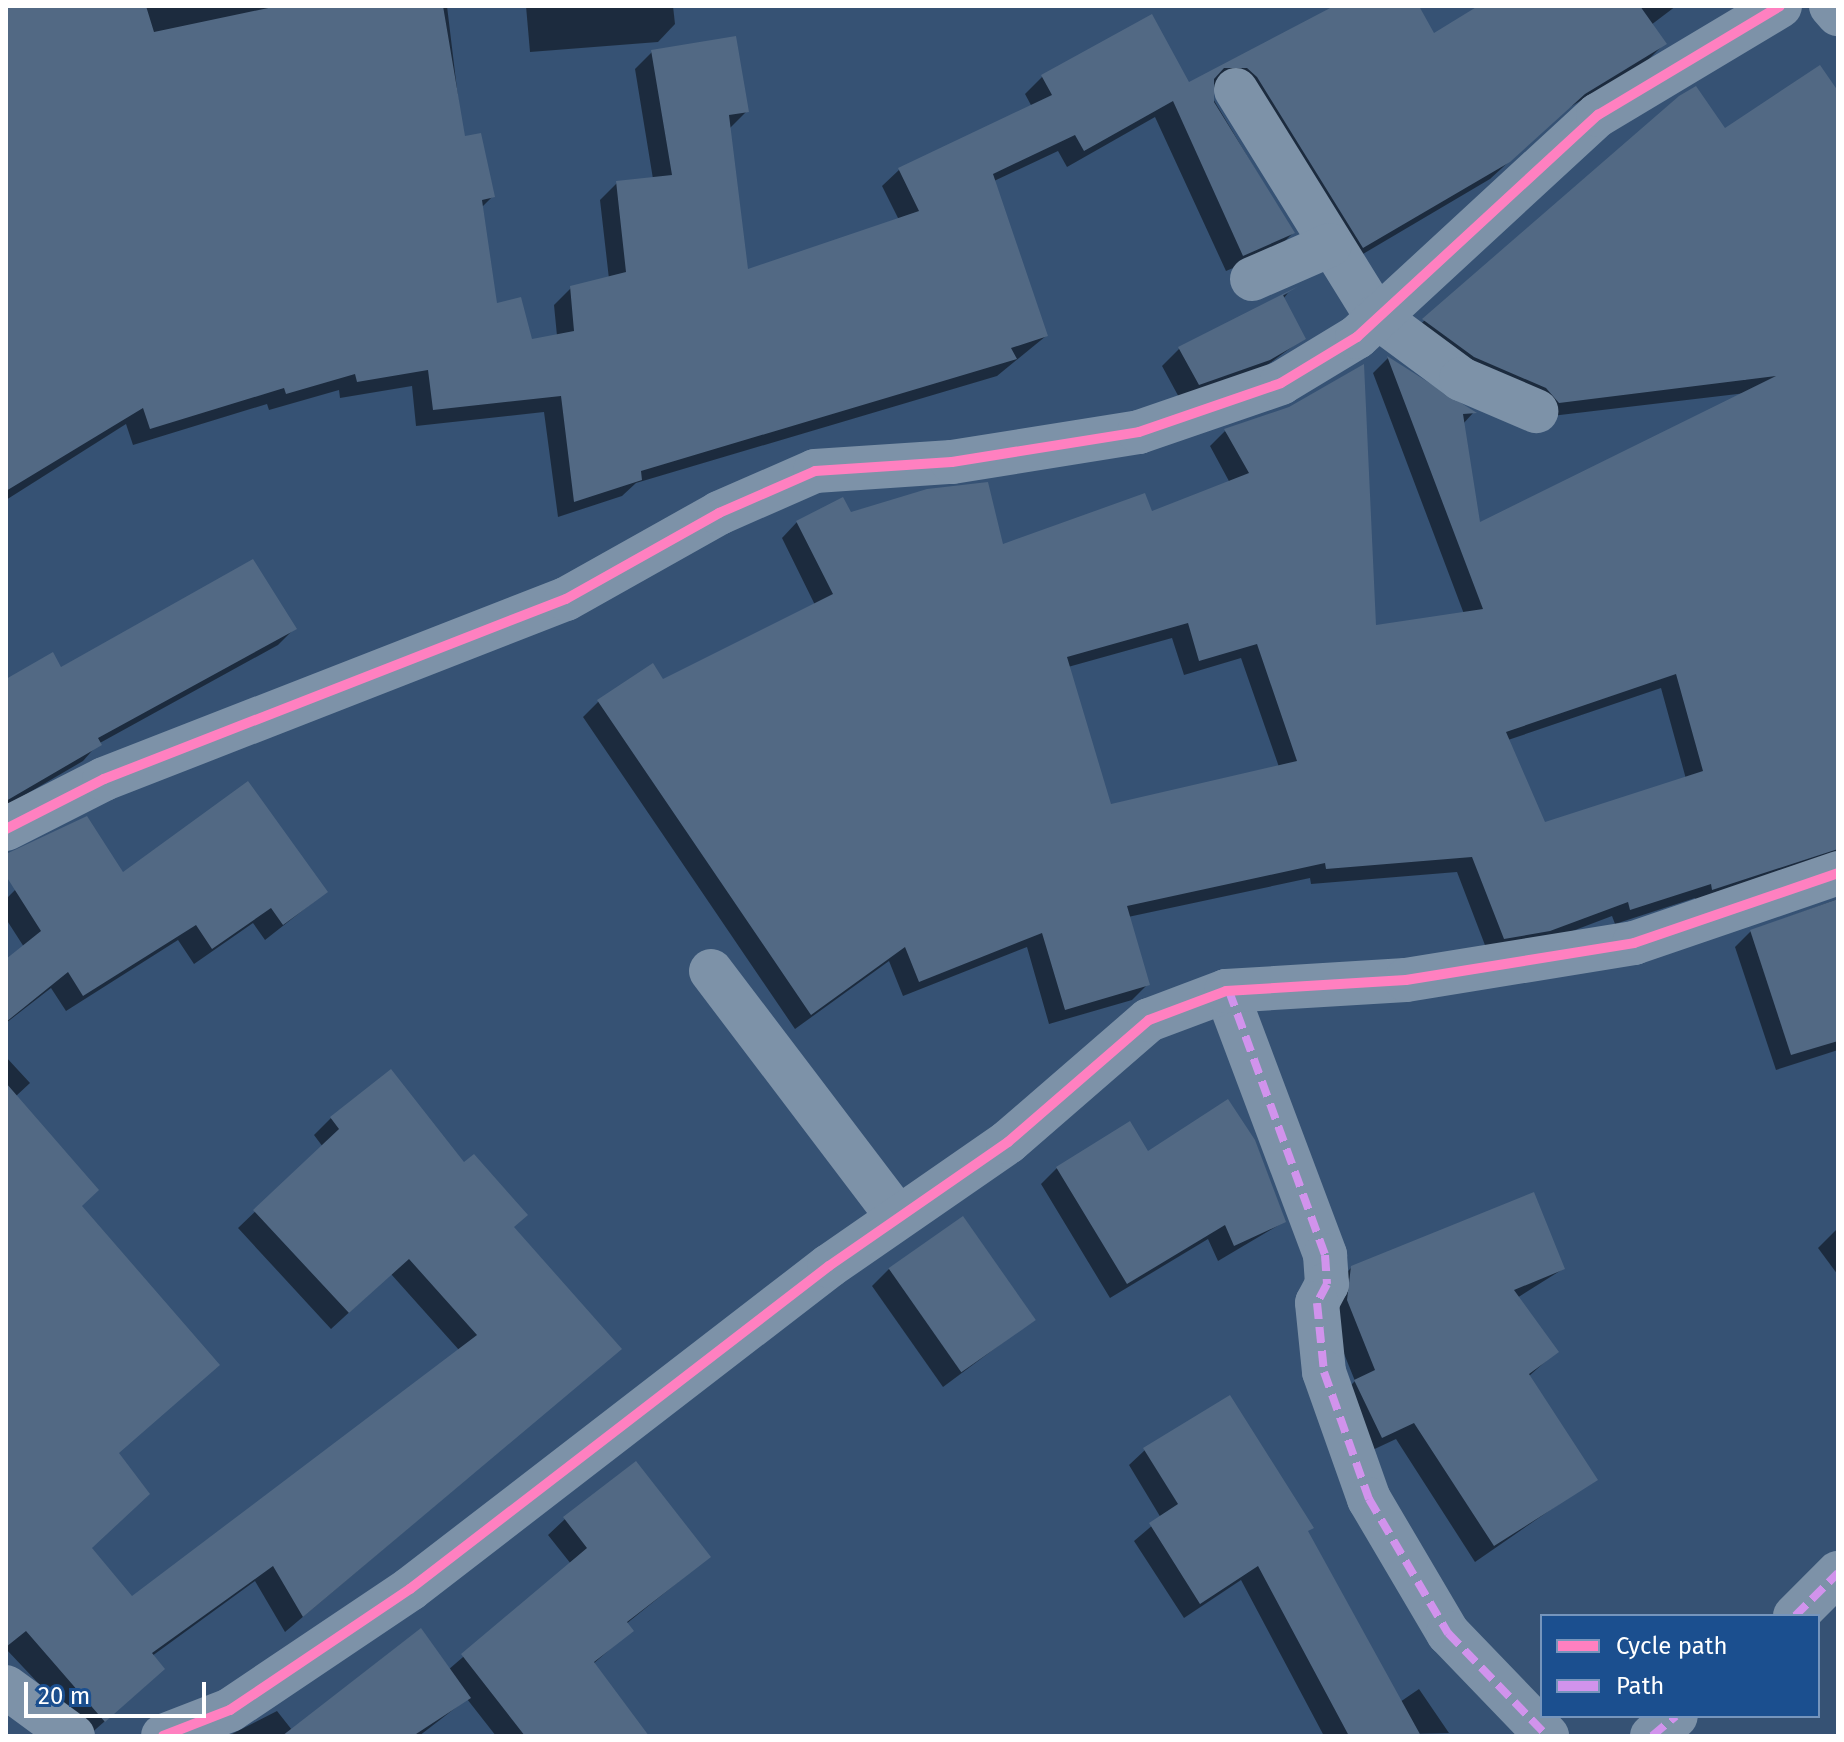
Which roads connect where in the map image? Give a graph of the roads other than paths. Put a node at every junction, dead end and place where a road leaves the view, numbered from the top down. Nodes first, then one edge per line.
1 (1780, 6) edge
2 (1831, 6) edge
3 (1838, 14) edge
4 (1236, 90) dead end
5 (1330, 245) junction
6 (1252, 279) dead end
7 (1376, 316) junction
8 (1536, 411) dead end
9 (6, 829) edge
10 (1838, 873) edge
11 (711, 971) dead end
12 (1226, 991) junction
13 (898, 1217) junction
14 (1838, 1573) edge
15 (1797, 1614) edge
16 (6, 1687) edge
17 (1674, 1718) edge
18 (73, 1736) edge
19 (163, 1736) edge
20 (1547, 1736) edge
21 (1652, 1736) edge

1 - 7 street
2 - 3 street
4 - 5 street
5 - 6 street
5 - 7 street
7 - 8 street
7 - 9 street
10 - 12 street
11 - 13 street
12 - 13 street
12 - 20 street
13 - 19 street
14 - 15 street
16 - 18 street
17 - 21 street

